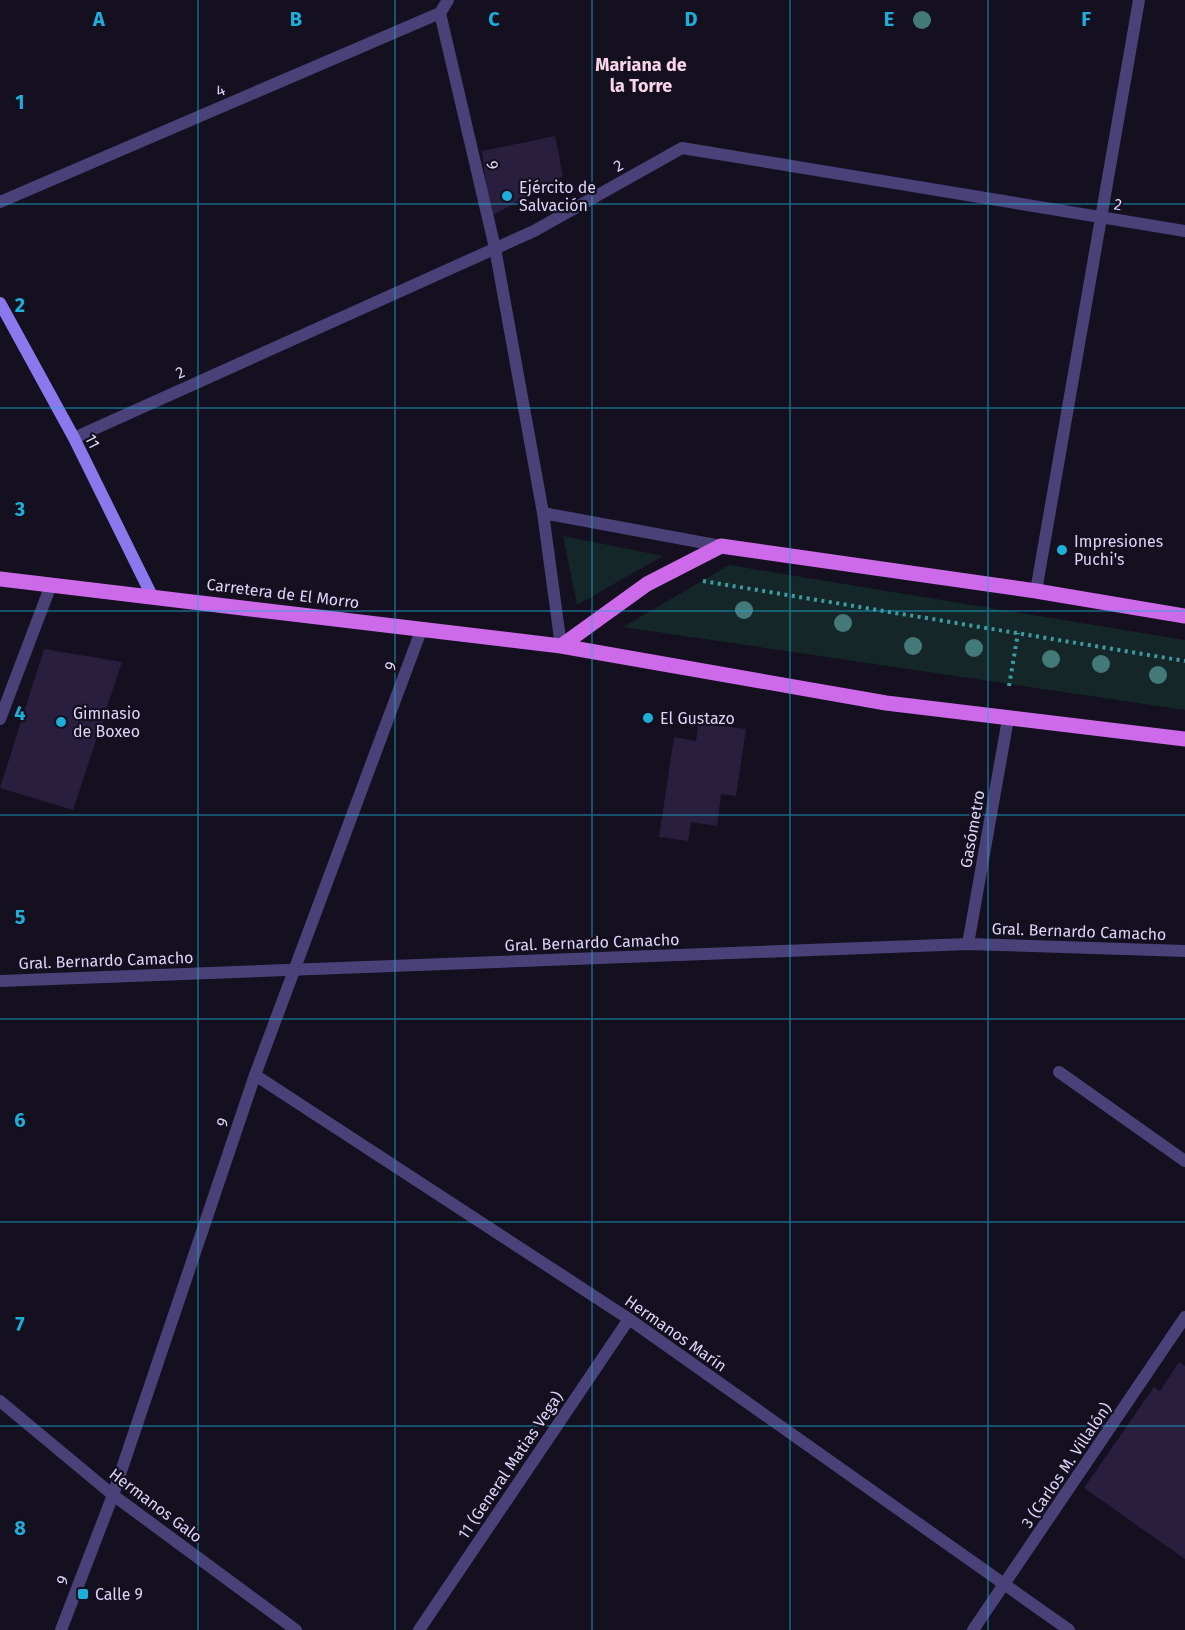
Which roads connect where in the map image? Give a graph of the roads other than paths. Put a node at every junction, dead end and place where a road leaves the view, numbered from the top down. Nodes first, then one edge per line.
1 (448, 0) edge
2 (1139, 0) edge
3 (440, 13) junction
4 (0, 202) edge
5 (1102, 218) junction
6 (1185, 231) edge
7 (495, 248) junction
8 (0, 303) edge
9 (74, 438) junction
10 (543, 513) junction
11 (721, 546) junction
12 (0, 579) edge
13 (51, 585) junction
14 (1036, 591) junction
15 (152, 596) junction
16 (1185, 616) edge
17 (422, 628) junction
18 (561, 646) junction
19 (0, 719) edge
20 (1008, 719) junction
21 (1185, 739) edge
22 (968, 944) junction
23 (1185, 951) edge
24 (294, 970) junction
25 (0, 981) edge
26 (1059, 1072) dead end
27 (255, 1075) junction
28 (1185, 1161) edge
29 (1185, 1317) edge
30 (629, 1320) junction
31 (0, 1401) edge
32 (113, 1495) junction
33 (1005, 1586) junction
34 (61, 1630) edge
35 (296, 1630) edge
36 (418, 1630) edge
37 (973, 1630) edge
38 (1070, 1630) edge

1 - 3 street
2 - 5 street
3 - 4 street, 4
3 - 7 street, 9
5 - 6 street, 2
5 - 7 street, 2
5 - 14 street
7 - 9 street, 2
7 - 10 street, 9
8 - 9 main road, 11
9 - 15 main road, 11
10 - 11 street
10 - 18 street, 9
11 - 14 main road
11 - 18 main road
12 - 13 main road, Carretera de El Morro
13 - 15 main road, Carretera de El Morro
13 - 19 street
14 - 16 main road
15 - 17 main road, Carretera de El Morro
17 - 18 main road, Carretera de El Morro
17 - 24 street, 9
18 - 20 main road, Carretera de El Morro
20 - 21 main road, Carretera de El Morro
20 - 22 street, Gasómetro
22 - 23 street, Gral. Bernardo Camacho
22 - 24 street, Gral. Bernardo Camacho
24 - 25 street, Gral. Bernardo Camacho
24 - 27 street, 9
26 - 28 street
27 - 30 street, Hermanos Marín
27 - 32 street, 9
29 - 33 street, 3 (Carlos M. Villalón)
30 - 33 street, Hermanos Marín
30 - 36 street, 11 (General Matias Vega)
31 - 32 street, Hermanos Galo
32 - 34 street, 9
32 - 35 street, Hermanos Galo
33 - 37 street, 3 (Carlos M. Villalón)
33 - 38 street, Hermanos Marín

